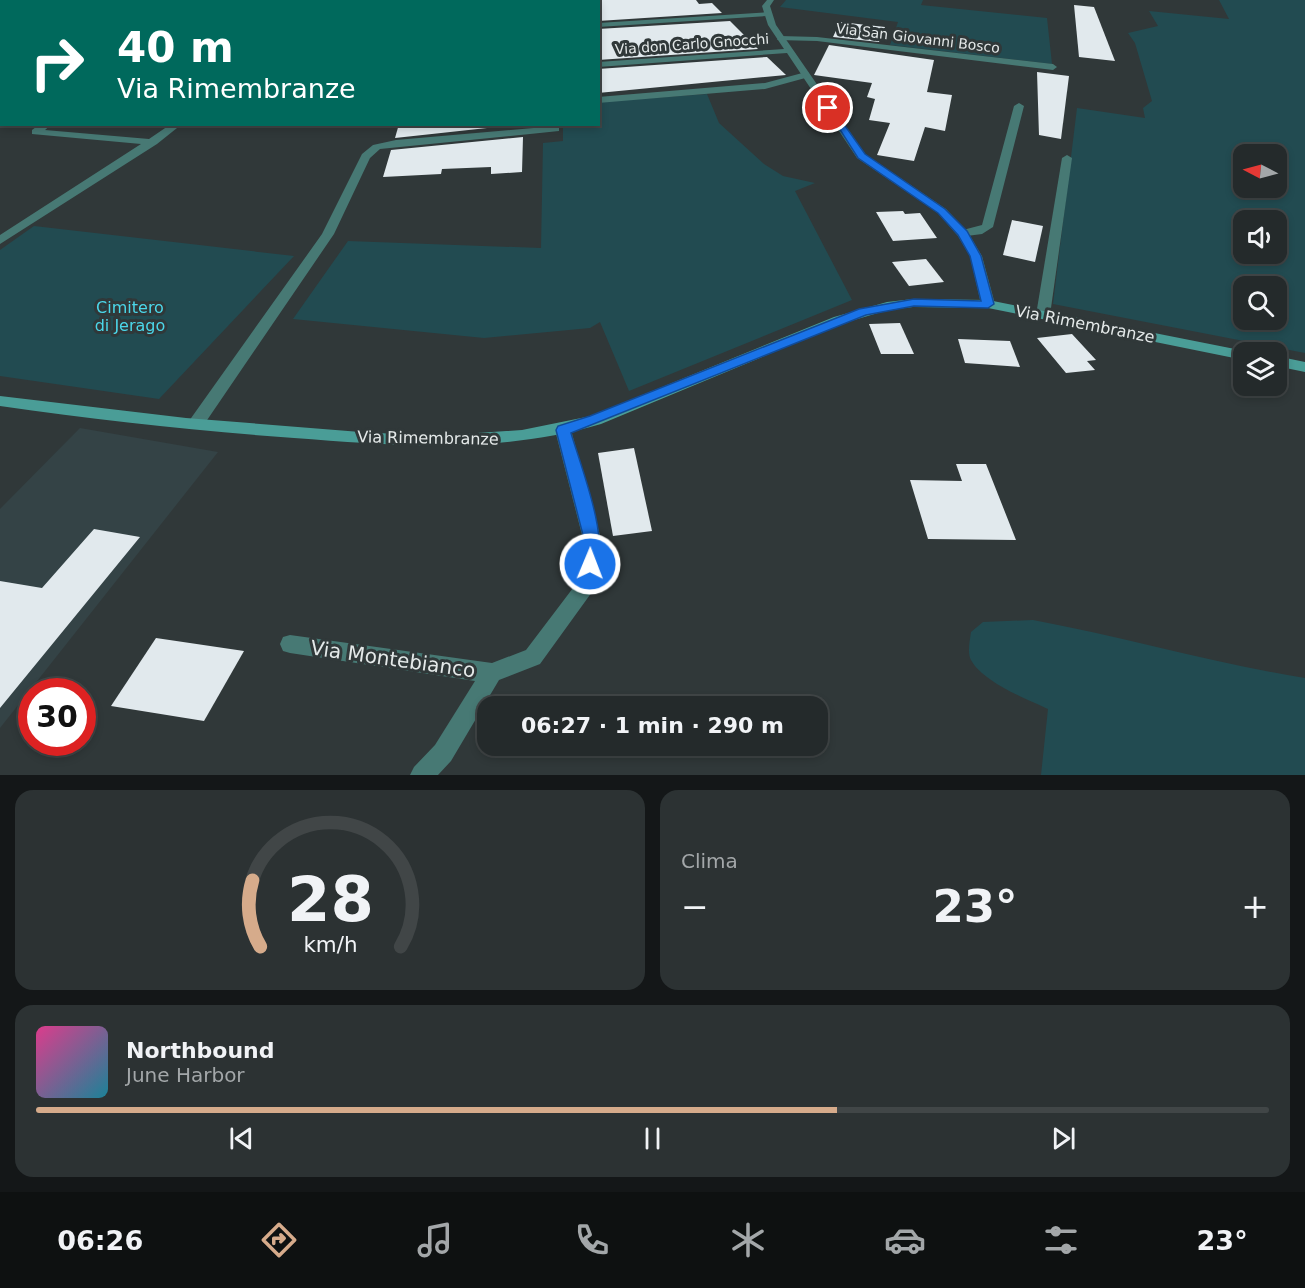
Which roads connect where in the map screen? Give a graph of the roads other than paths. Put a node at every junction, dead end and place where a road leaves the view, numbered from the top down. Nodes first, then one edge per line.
1 (771, 0) edge
2 (767, 14) junction
3 (600, 25) edge
4 (780, 38) junction
5 (788, 51) junction
6 (600, 65) edge
7 (1053, 67) dead end
8 (806, 75) junction
9 (600, 100) edge
10 (1018, 106) dead end
11 (45, 126) edge
12 (175, 126) edge
13 (556, 127) edge
14 (153, 142) junction
15 (1067, 158) dead end
16 (963, 234) junction
17 (0, 240) edge
18 (988, 304) junction
19 (1043, 315) junction
20 (1233, 353) edge
21 (1287, 363) edge
22 (1305, 367) edge
23 (0, 401) edge
24 (195, 425) junction
25 (563, 430) junction
26 (290, 644) dead end
27 (492, 673) junction
28 (422, 775) edge

1 - 2 street
2 - 3 street
2 - 4 street
4 - 5 street
4 - 7 street, Via San Giovanni Bosco
5 - 6 street, Via don Carlo Gnocchi
5 - 8 street
8 - 9 street
8 - 16 street
10 - 16 street
11 - 14 street
12 - 14 street
13 - 24 street
14 - 17 street
15 - 19 street
16 - 18 street
18 - 19 street, Via Rimembranze
18 - 25 street, Via Rimembranze
19 - 20 street, Via Rimembranze
21 - 22 street
23 - 24 street, Via Rimembranze
24 - 25 street, Via Rimembranze
25 - 27 street, Via Montebianco
26 - 27 street, Via Montebianco
27 - 28 street

